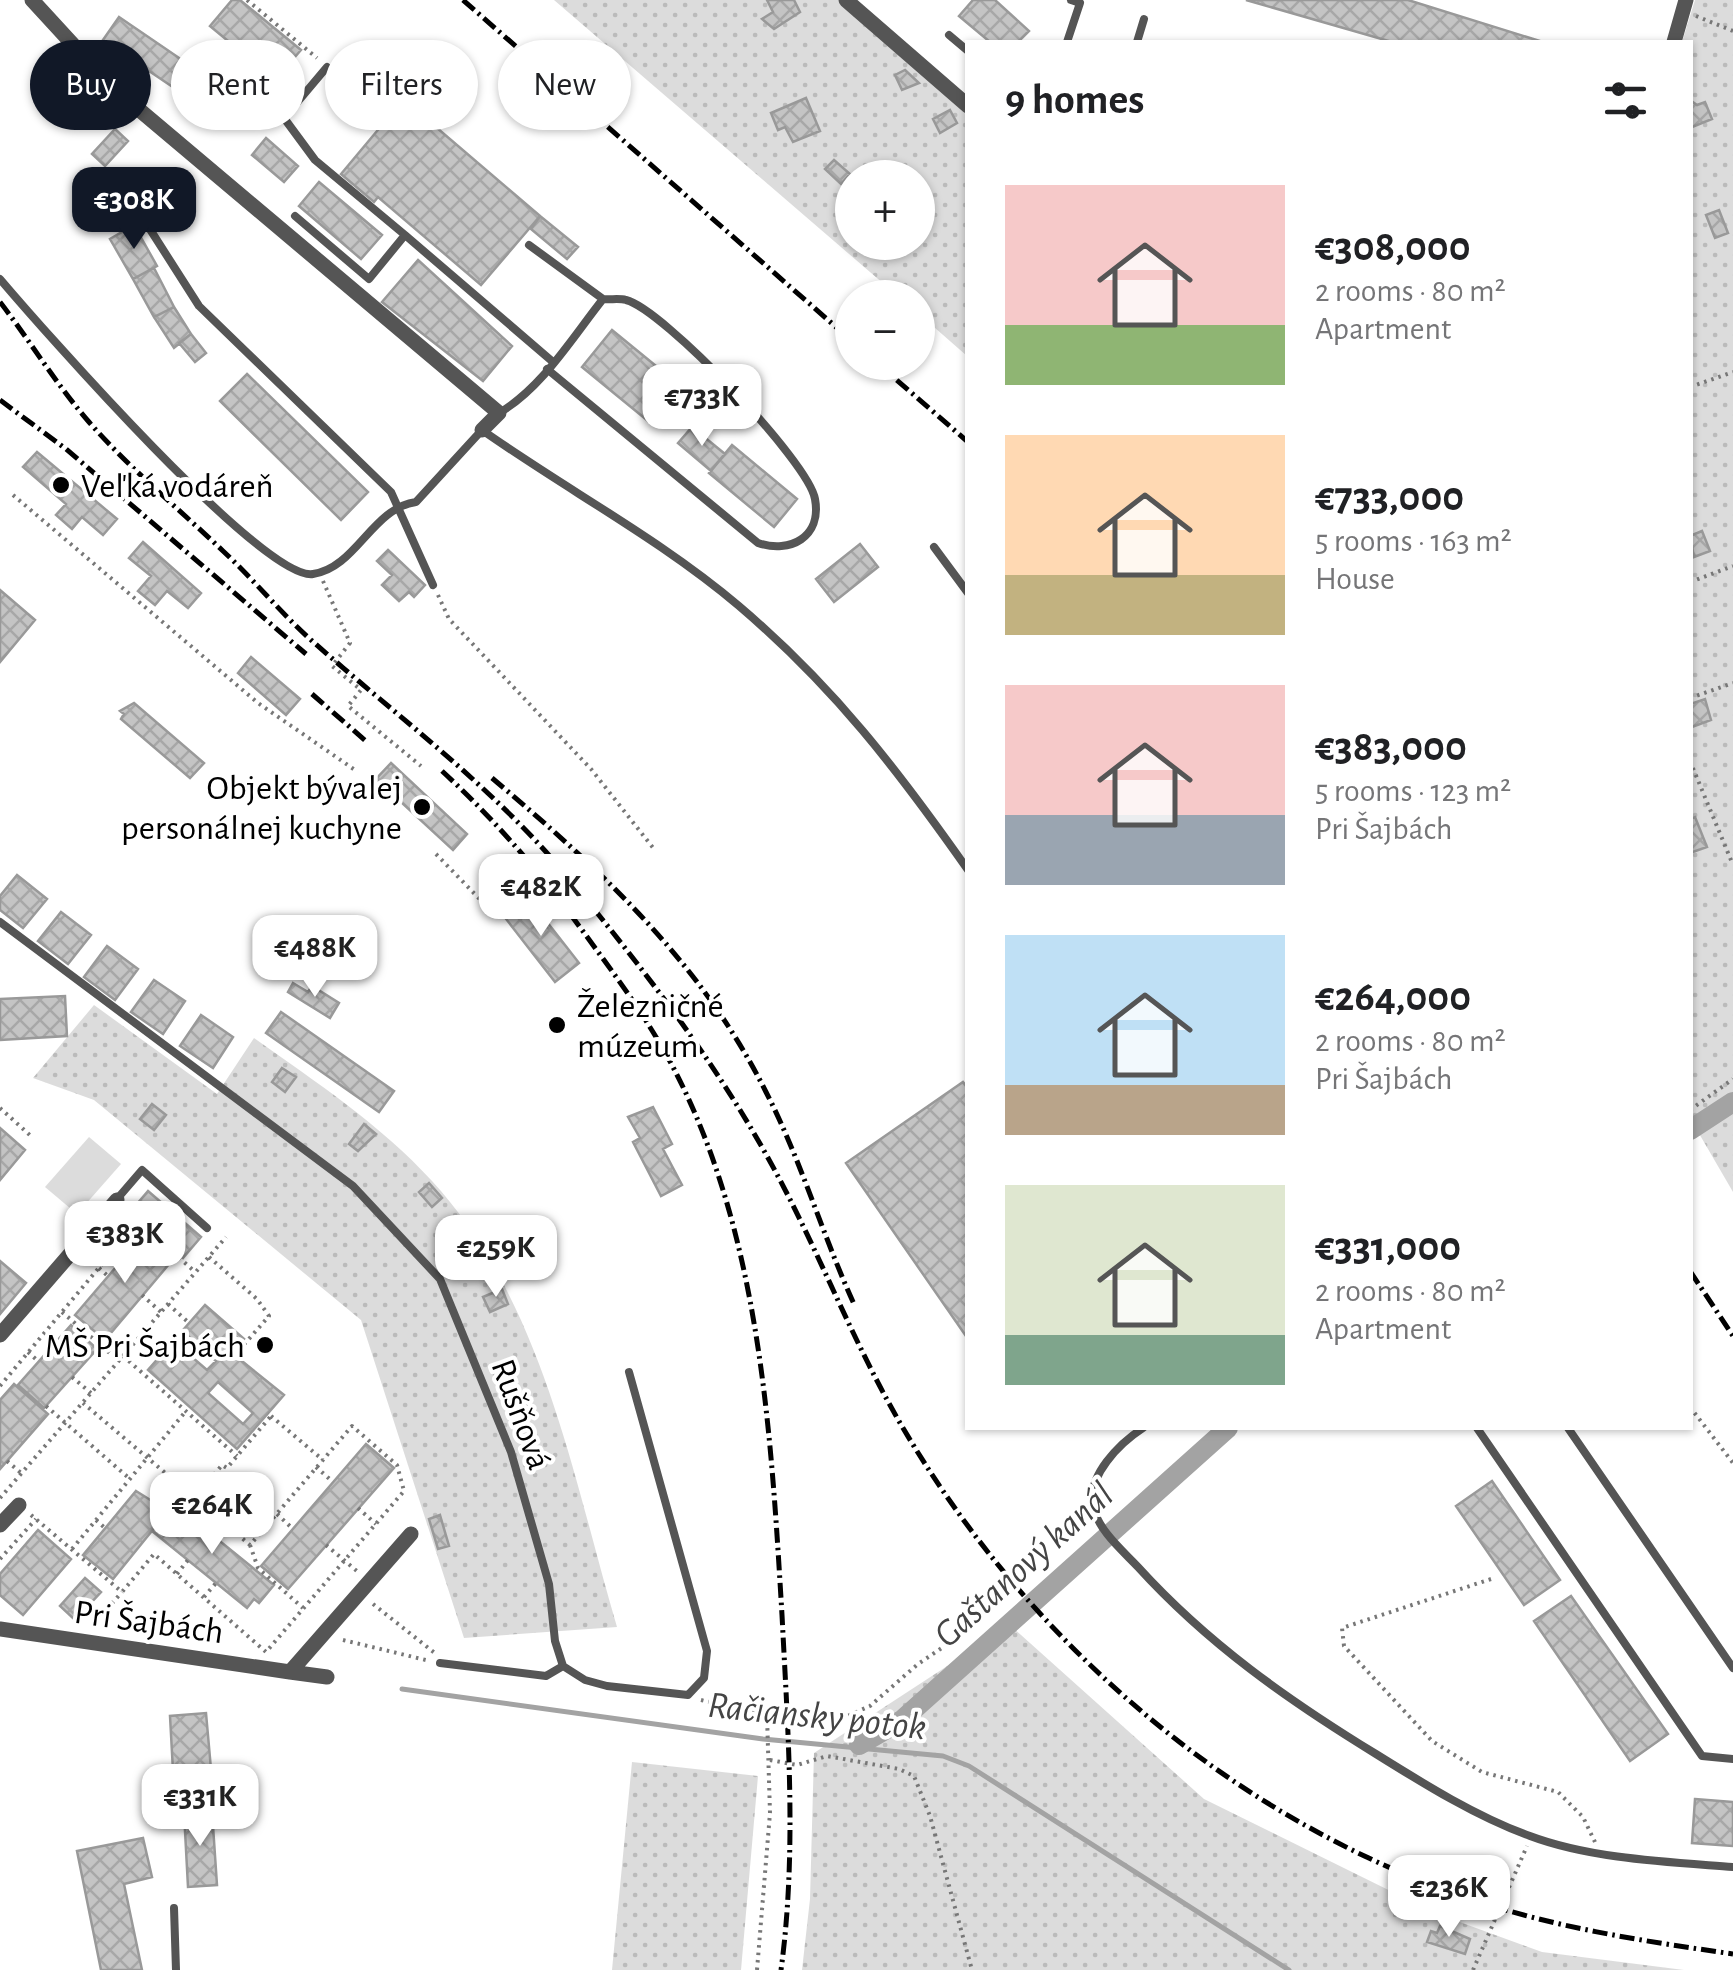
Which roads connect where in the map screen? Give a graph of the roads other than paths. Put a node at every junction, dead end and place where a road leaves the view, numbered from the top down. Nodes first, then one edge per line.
1 (32, 0) edge
2 (846, 0) edge
3 (1077, 1) edge
4 (1685, 6) edge
5 (1144, 19) dead end
6 (949, 35) dead end
7 (1068, 40) edge
8 (1138, 40) edge
9 (1675, 40) edge
10 (965, 48) edge
11 (325, 70) edge
12 (965, 103) edge
13 (295, 216) dead end
14 (146, 223) dead end
15 (405, 236) junction
16 (529, 245) dead end
17 (0, 279) edge
18 (603, 299) junction
19 (550, 365) junction
20 (499, 413) junction
21 (482, 430) junction
22 (397, 504) junction
23 (934, 547) dead end
24 (434, 585) road end
25 (965, 589) edge
26 (965, 866) edge
27 (0, 922) edge
28 (116, 1200) joint
29 (207, 1228) dead end
30 (0, 1335) edge
31 (630, 1372) dead end
32 (1140, 1430) edge
33 (1478, 1430) edge
34 (1569, 1430) edge
35 (18, 1504) road end
36 (0, 1525) edge
37 (410, 1534) dead end
38 (0, 1629) edge
39 (440, 1662) road end
40 (563, 1666) junction
41 (1733, 1668) edge
42 (290, 1672) junction
43 (327, 1677) dead end
44 (1733, 1759) edge
45 (1733, 1866) edge
46 (174, 1908) dead end
47 (176, 1970) edge

1 - 20 street
2 - 12 street
3 - 7 lane
4 - 9 street
5 - 8 lane
6 - 10 lane
11 - 15 lane
13 - 15 lane
14 - 22 lane
15 - 19 lane
16 - 18 lane
17 - 22 lane
18 - 19 lane
18 - 19 lane
19 - 20 lane
20 - 21 street
21 - 22 lane
21 - 26 lane
22 - 24 lane
23 - 25 lane
27 - 40 lane, Rušňová
28 - 29 lane
28 - 30 street
31 - 40 lane
32 - 45 lane
33 - 44 lane
34 - 41 lane
35 - 36 street
37 - 42 street
38 - 42 street, Pri Šajbách
39 - 40 lane
42 - 43 street, Pri Šajbách
46 - 47 lane

